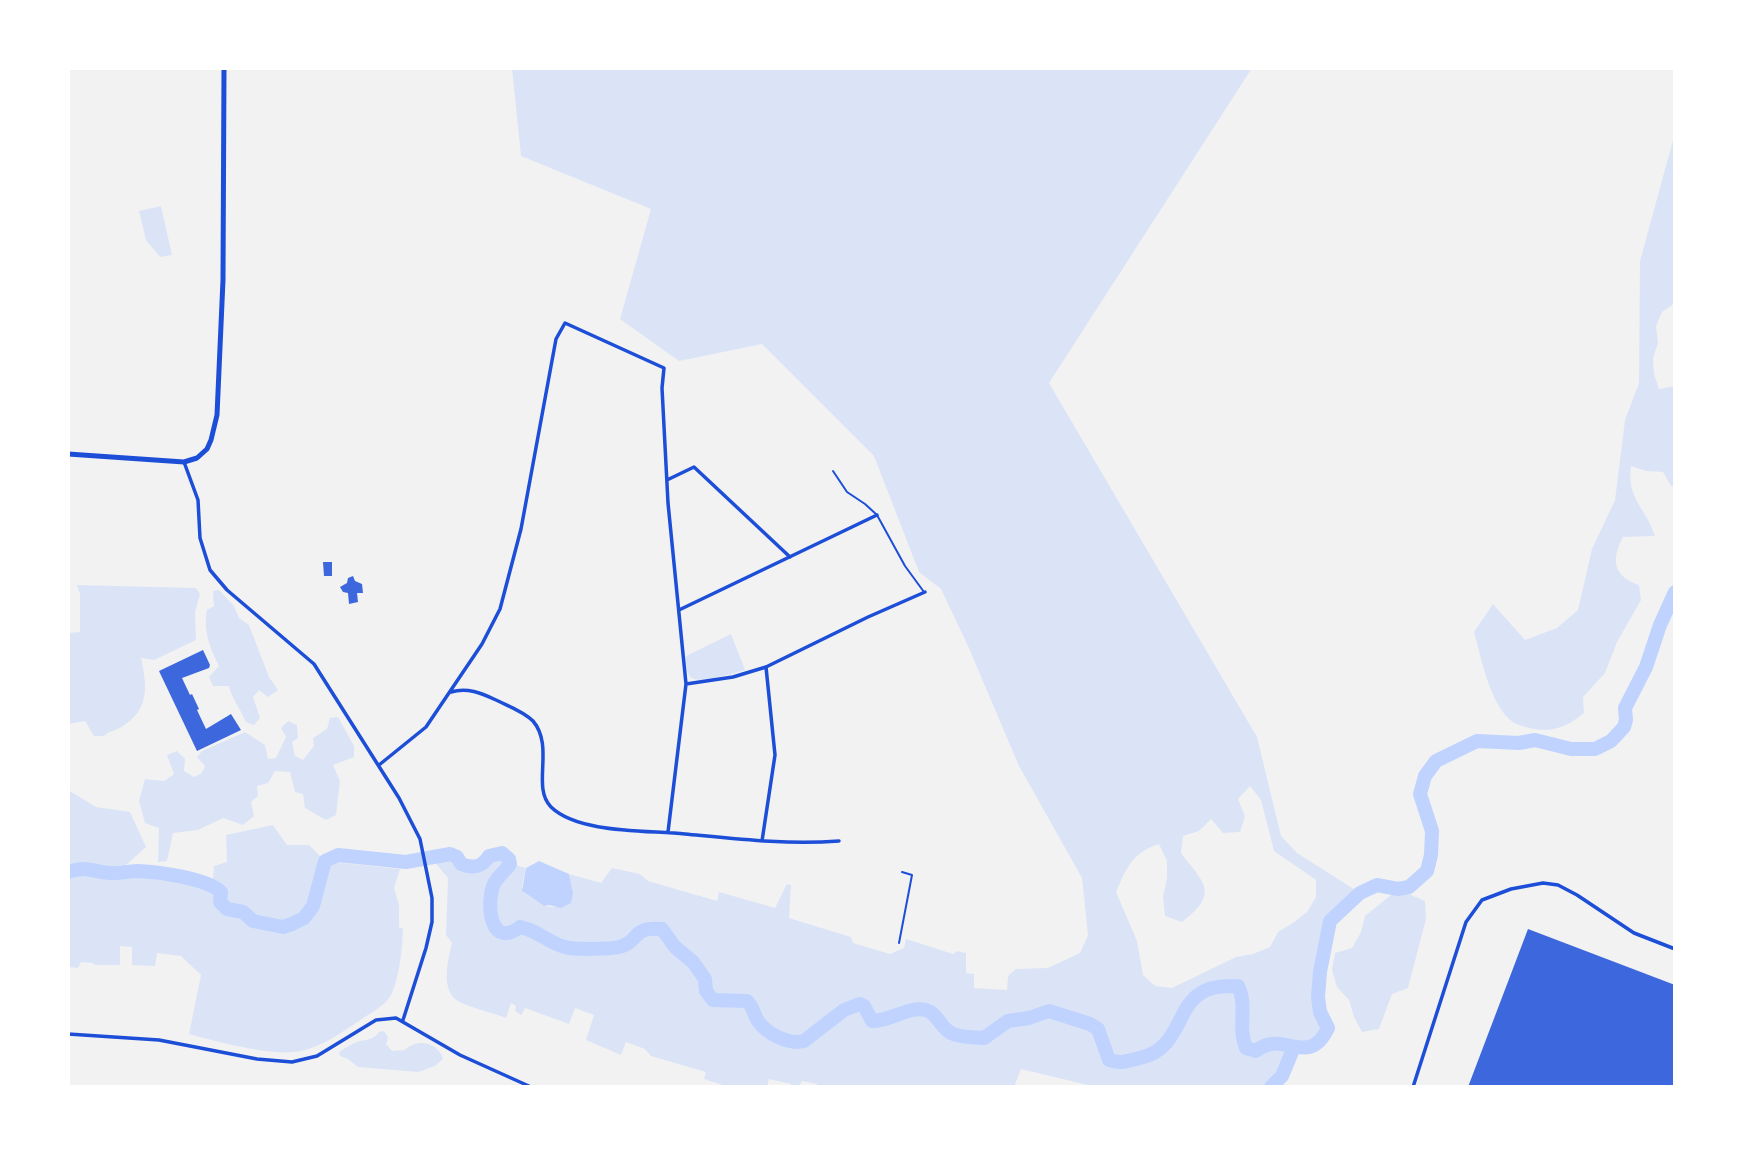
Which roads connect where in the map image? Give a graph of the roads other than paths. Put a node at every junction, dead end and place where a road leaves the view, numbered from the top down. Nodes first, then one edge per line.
1 (224, 68) edge
2 (68, 454) edge
3 (184, 462) junction
4 (833, 471) dead end
5 (667, 480) junction
6 (877, 515) junction
7 (790, 557) junction
8 (925, 592) joint
9 (679, 610) junction
10 (766, 667) junction
11 (686, 684) junction
12 (449, 692) junction
13 (379, 765) junction
14 (668, 832) junction
15 (762, 841) junction
16 (839, 841) dead end
17 (902, 872) dead end
18 (899, 943) dead end
19 (1675, 949) edge
20 (403, 1020) junction
21 (68, 1034) edge
22 (531, 1087) edge
23 (1413, 1087) edge

1 - 3 main road
2 - 3 main road
3 - 13 street
4 - 6 lane
5 - 7 street
5 - 9 street
5 - 12 street
6 - 7 street
6 - 8 lane
7 - 9 street
8 - 10 street
9 - 11 street
10 - 11 street
10 - 15 street
11 - 14 street
12 - 13 street
12 - 14 street
13 - 20 street
14 - 15 street
15 - 16 street
17 - 18 lane
19 - 23 street
20 - 21 street
20 - 22 street

